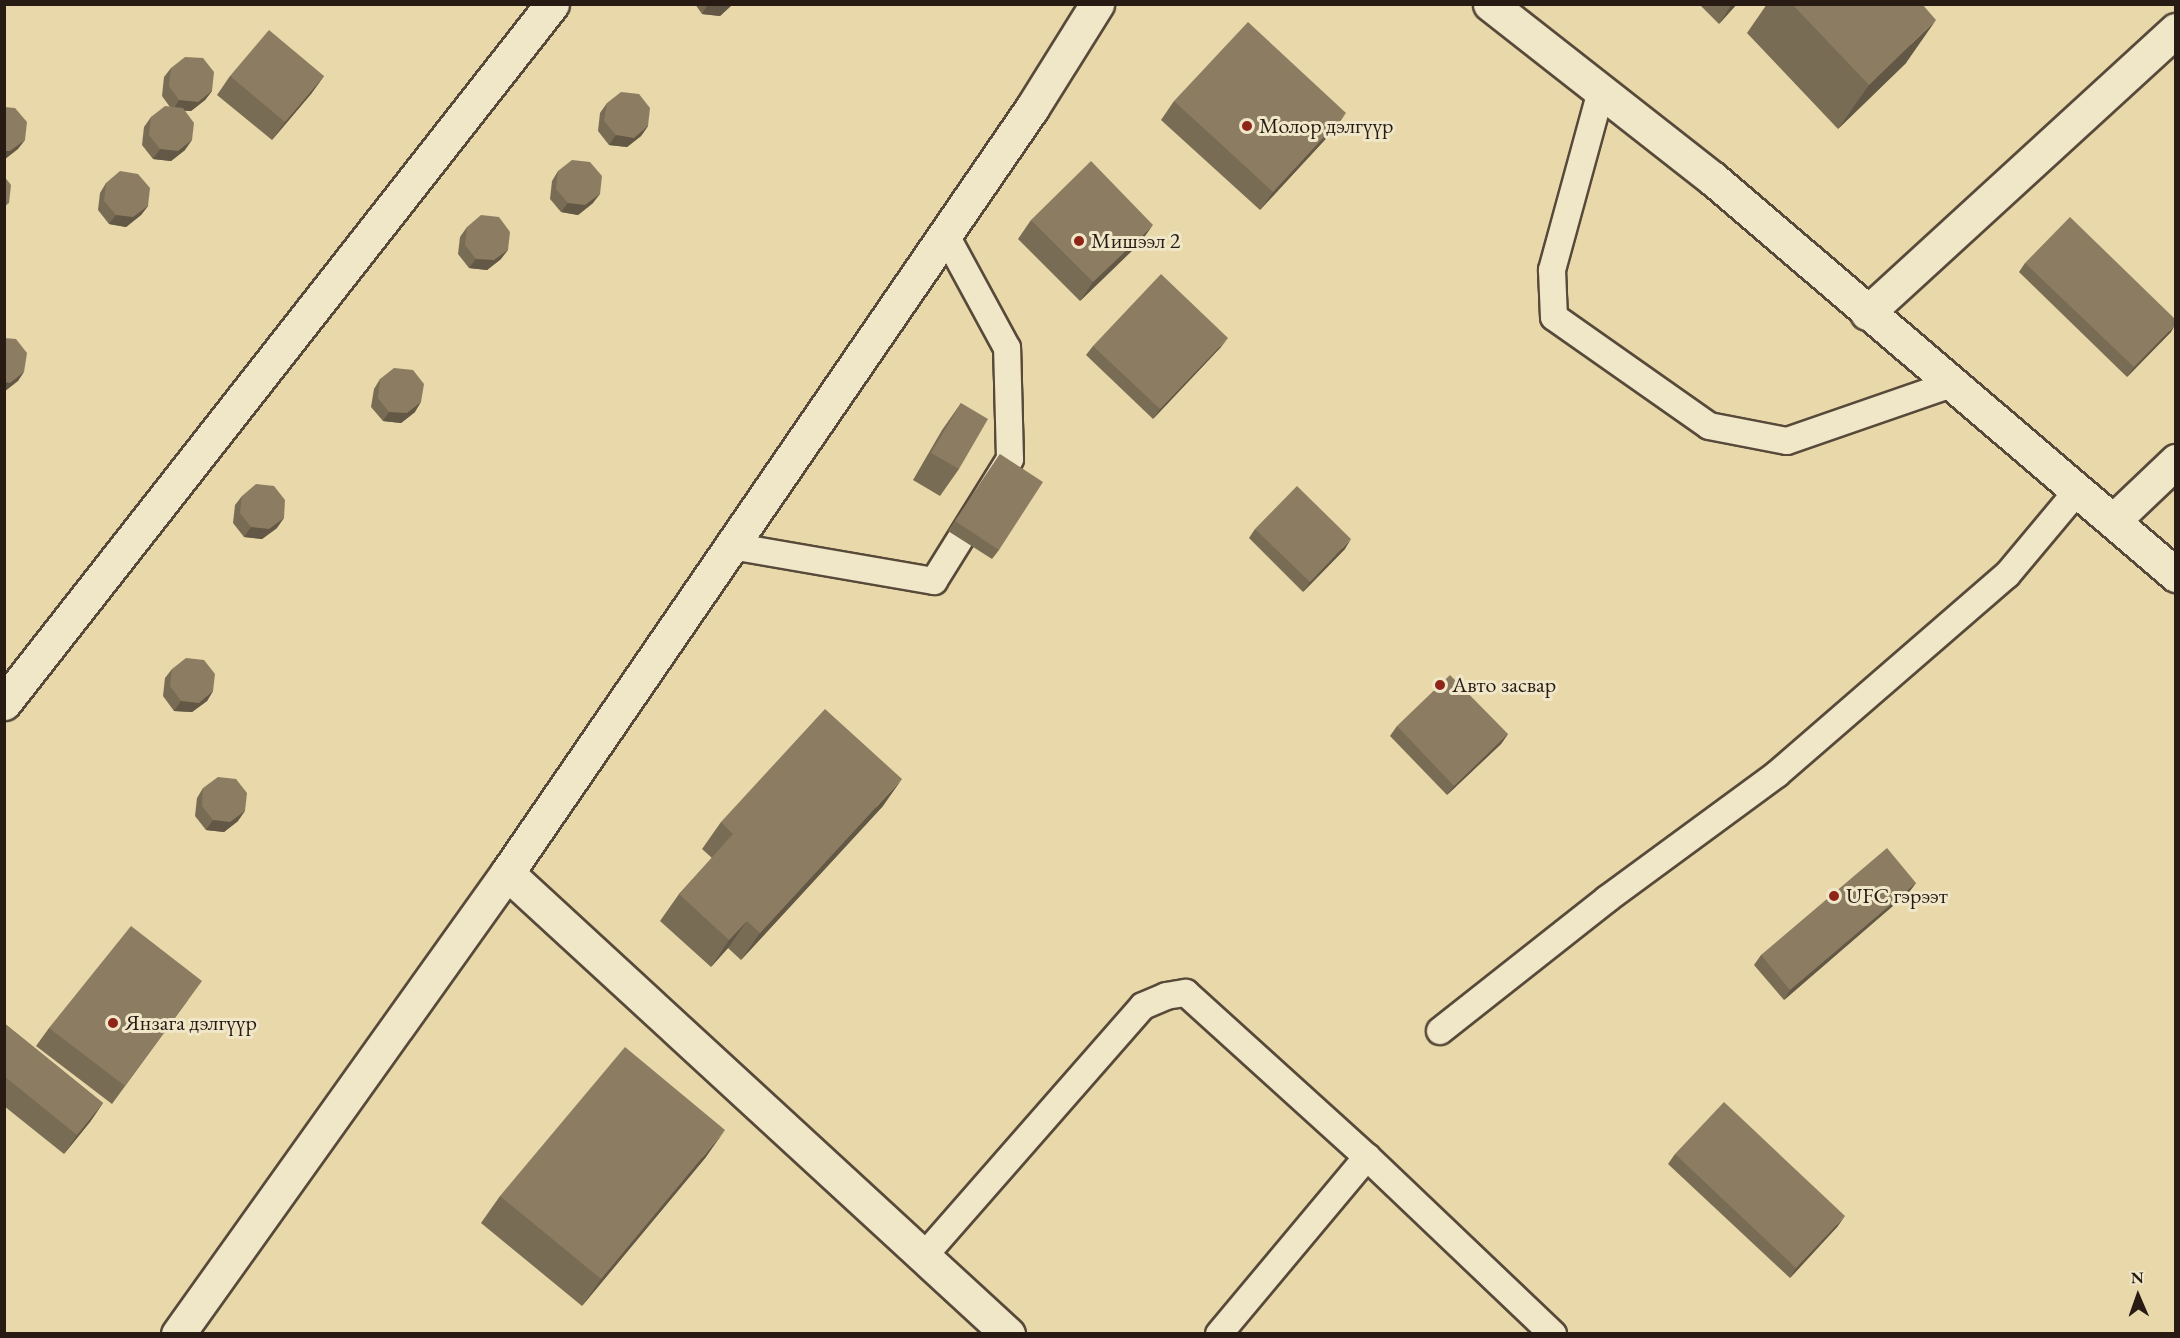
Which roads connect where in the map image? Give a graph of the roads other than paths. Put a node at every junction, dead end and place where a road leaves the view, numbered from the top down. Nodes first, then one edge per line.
1 (552, 4) edge
2 (1097, 4) edge
3 (1490, 4) edge
4 (2175, 30) edge
5 (1601, 91) junction
6 (945, 234) junction
7 (1868, 313) junction
8 (1952, 384) junction
9 (2175, 461) edge
10 (2078, 490) junction
11 (2114, 520) junction
12 (731, 546) junction
13 (2175, 575) edge
14 (4, 703) edge
15 (507, 873) junction
16 (1440, 1031) dead end
17 (1367, 1157) junction
18 (924, 1256) junction
19 (178, 1334) edge
20 (1008, 1334) edge
21 (1219, 1334) edge
22 (1553, 1334) edge

1 - 14 street
2 - 6 street
3 - 5 street
4 - 7 street
5 - 7 street
5 - 8 lane
6 - 12 street
6 - 12 lane
7 - 8 street
8 - 10 street
9 - 11 street
10 - 11 street
10 - 16 lane
11 - 13 street
12 - 15 street
15 - 18 street
15 - 19 street
17 - 18 lane
17 - 21 lane
17 - 22 lane
18 - 20 street

